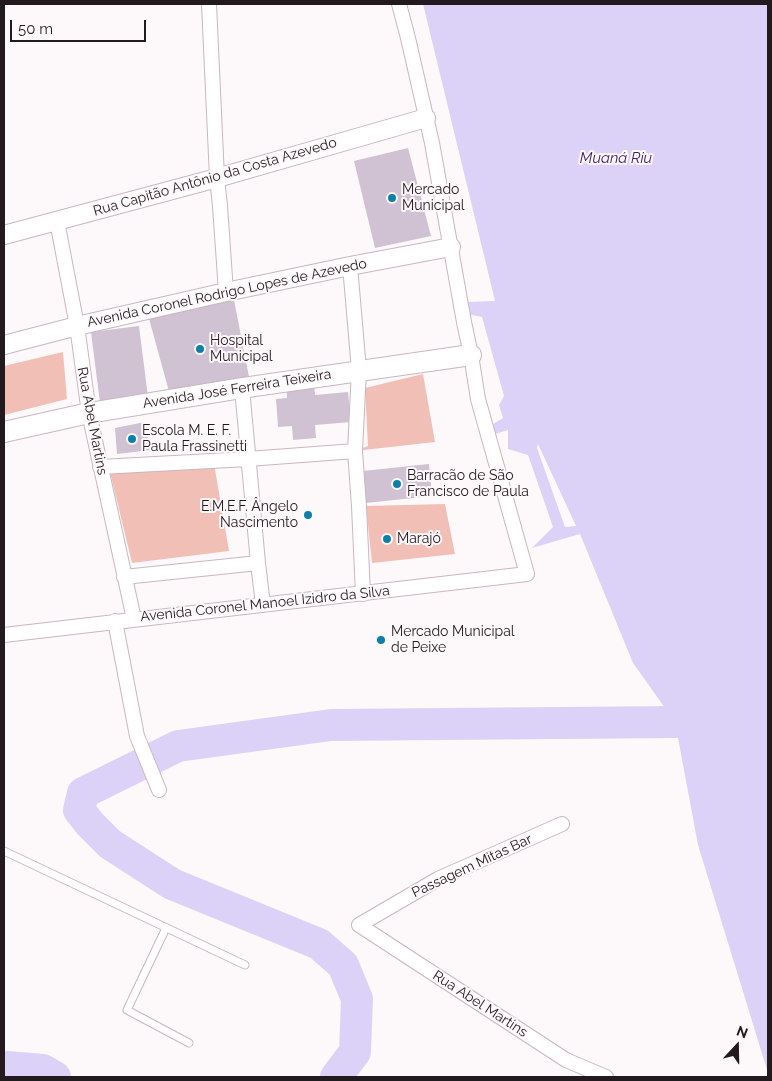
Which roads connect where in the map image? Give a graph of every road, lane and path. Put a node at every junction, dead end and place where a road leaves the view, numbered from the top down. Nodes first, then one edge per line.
1 (209, 4) edge
2 (399, 4) edge
3 (426, 118) junction
4 (217, 178) junction
5 (57, 222) junction
6 (4, 235) edge
7 (451, 248) junction
8 (350, 266) junction
9 (226, 292) junction
10 (77, 326) junction
11 (4, 345) edge
12 (471, 354) junction
13 (359, 370) junction
14 (242, 388) junction
15 (89, 413) junction
16 (4, 432) edge
17 (354, 451) junction
18 (248, 459) junction
19 (100, 467) junction
20 (258, 563) junction
21 (124, 577) junction
22 (364, 594) junction
23 (263, 605) junction
24 (134, 619) junction
25 (115, 621) junction
26 (4, 635) edge
27 (159, 790) dead end
28 (562, 824) dead end
29 (4, 851) edge
30 (359, 925) joint
31 (166, 928) junction
32 (245, 965) dead end
33 (189, 1043) dead end
34 (606, 1077) edge

1 - 4 street
2 - 3 street
3 - 4 street, Rua Capitão Antônio da Costa Azevedo
3 - 7 street
4 - 5 street, Rua Capitão Antônio da Costa Azevedo
4 - 9 street
5 - 6 street, Rua Capitão Antônio da Costa Azevedo
5 - 10 street, Rua Abel Martins
7 - 8 street, Avenida Coronel Rodrigo Lopes de Azevedo
7 - 12 street
8 - 9 street, Avenida Coronel Rodrigo Lopes de Azevedo
8 - 13 street
9 - 10 street, Avenida Coronel Rodrigo Lopes de Azevedo
10 - 11 street, Avenida Coronel Rodrigo Lopes de Azevedo
10 - 15 street, Rua Abel Martins
12 - 13 main road, Avenida José Ferreira Teixeira
12 - 22 street, Avenida Coronel Manoel Izidro da Silva
13 - 14 main road, Avenida José Ferreira Teixeira
13 - 17 street
14 - 15 main road, Avenida José Ferreira Teixeira
14 - 18 street
15 - 16 main road, Avenida José Ferreira Teixeira
15 - 19 street, Rua Abel Martins
17 - 18 street
17 - 22 street
18 - 19 street
18 - 20 street
19 - 21 street, Rua Abel Martins
20 - 21 street
20 - 23 street
21 - 24 street, Rua Abel Martins
22 - 23 street, Avenida Coronel Manoel Izidro da Silva
23 - 24 street, Avenida Coronel Manoel Izidro da Silva
24 - 25 street, Avenida Coronel Manoel Izidro da Silva
25 - 26 street, Avenida Coronel Manoel Izidro da Silva
25 - 27 street
28 - 30 street, Passagem Mitas Bar
29 - 31 lane
30 - 34 street, Rua Abel Martins
31 - 32 lane
31 - 33 lane

